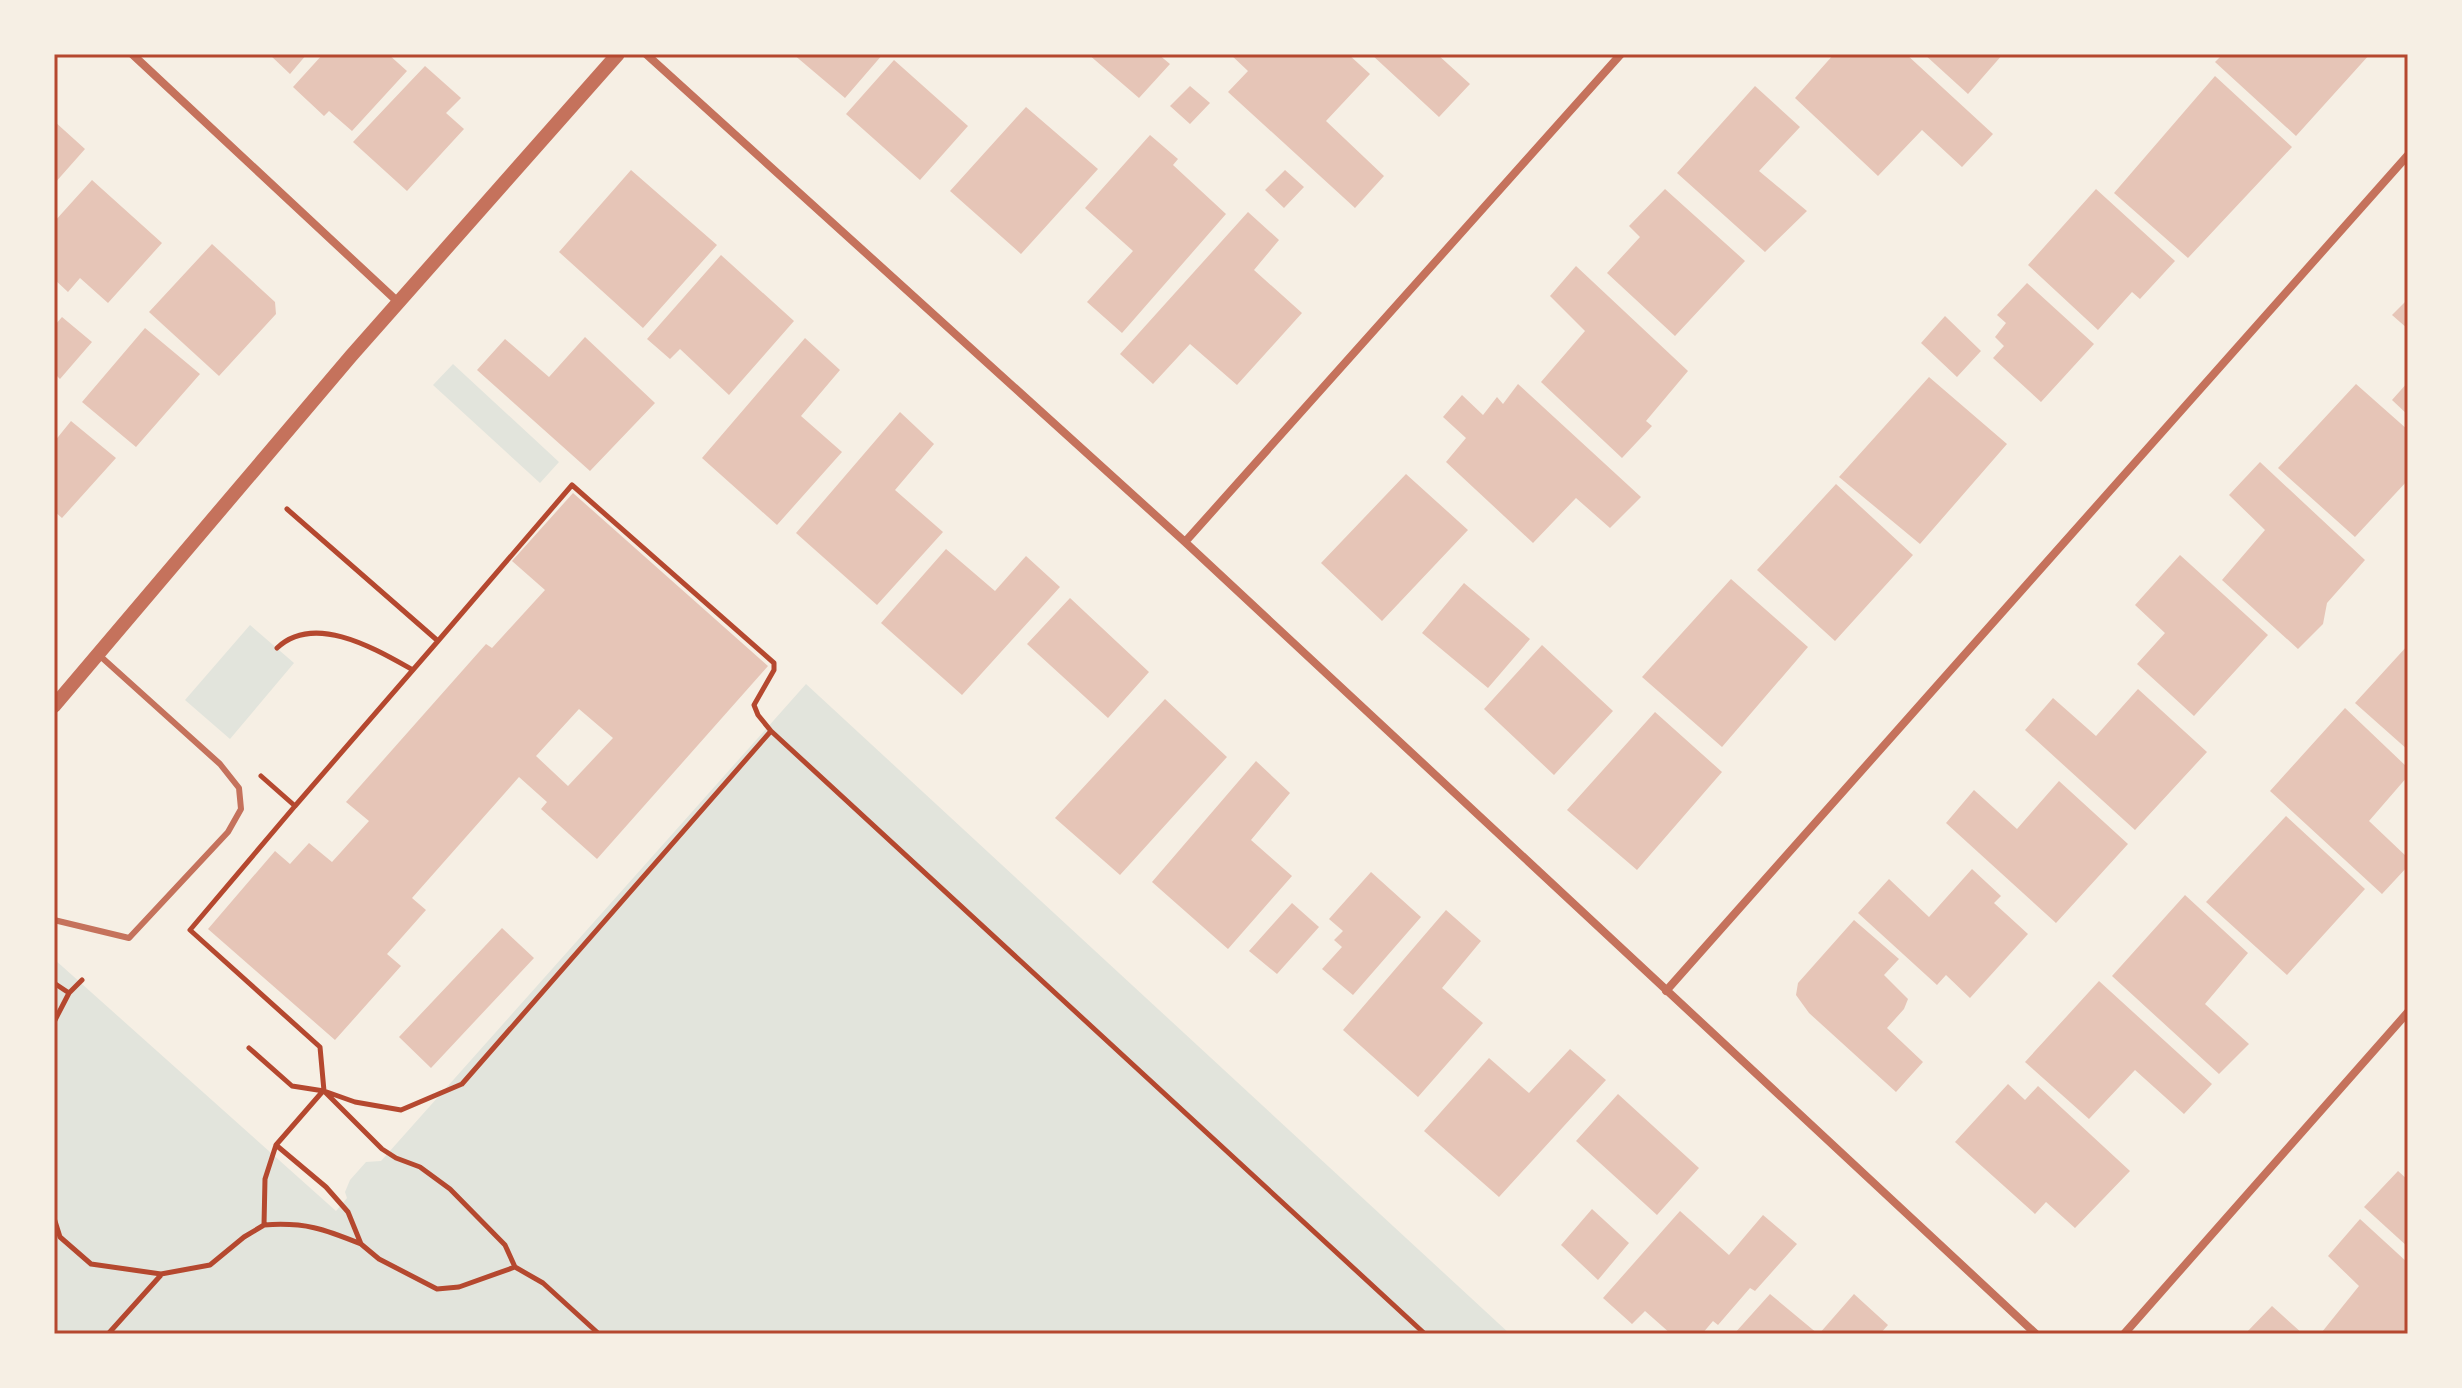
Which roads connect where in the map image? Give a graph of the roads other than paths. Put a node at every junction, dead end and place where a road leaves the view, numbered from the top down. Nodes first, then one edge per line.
1 (132, 54) edge
2 (618, 54) edge
3 (646, 54) edge
4 (1621, 54) edge
5 (2408, 155) edge
6 (398, 302) junction
7 (1185, 542) junction
8 (99, 655) junction
9 (54, 706) edge
10 (54, 920) edge
11 (1666, 991) junction
12 (2408, 1012) edge
13 (2036, 1334) edge
14 (2124, 1334) edge

1 - 6 street
2 - 6 street
3 - 7 street
4 - 7 street
5 - 11 street
6 - 8 street
7 - 11 street
8 - 9 street
8 - 10 lane
11 - 13 street
12 - 14 street

